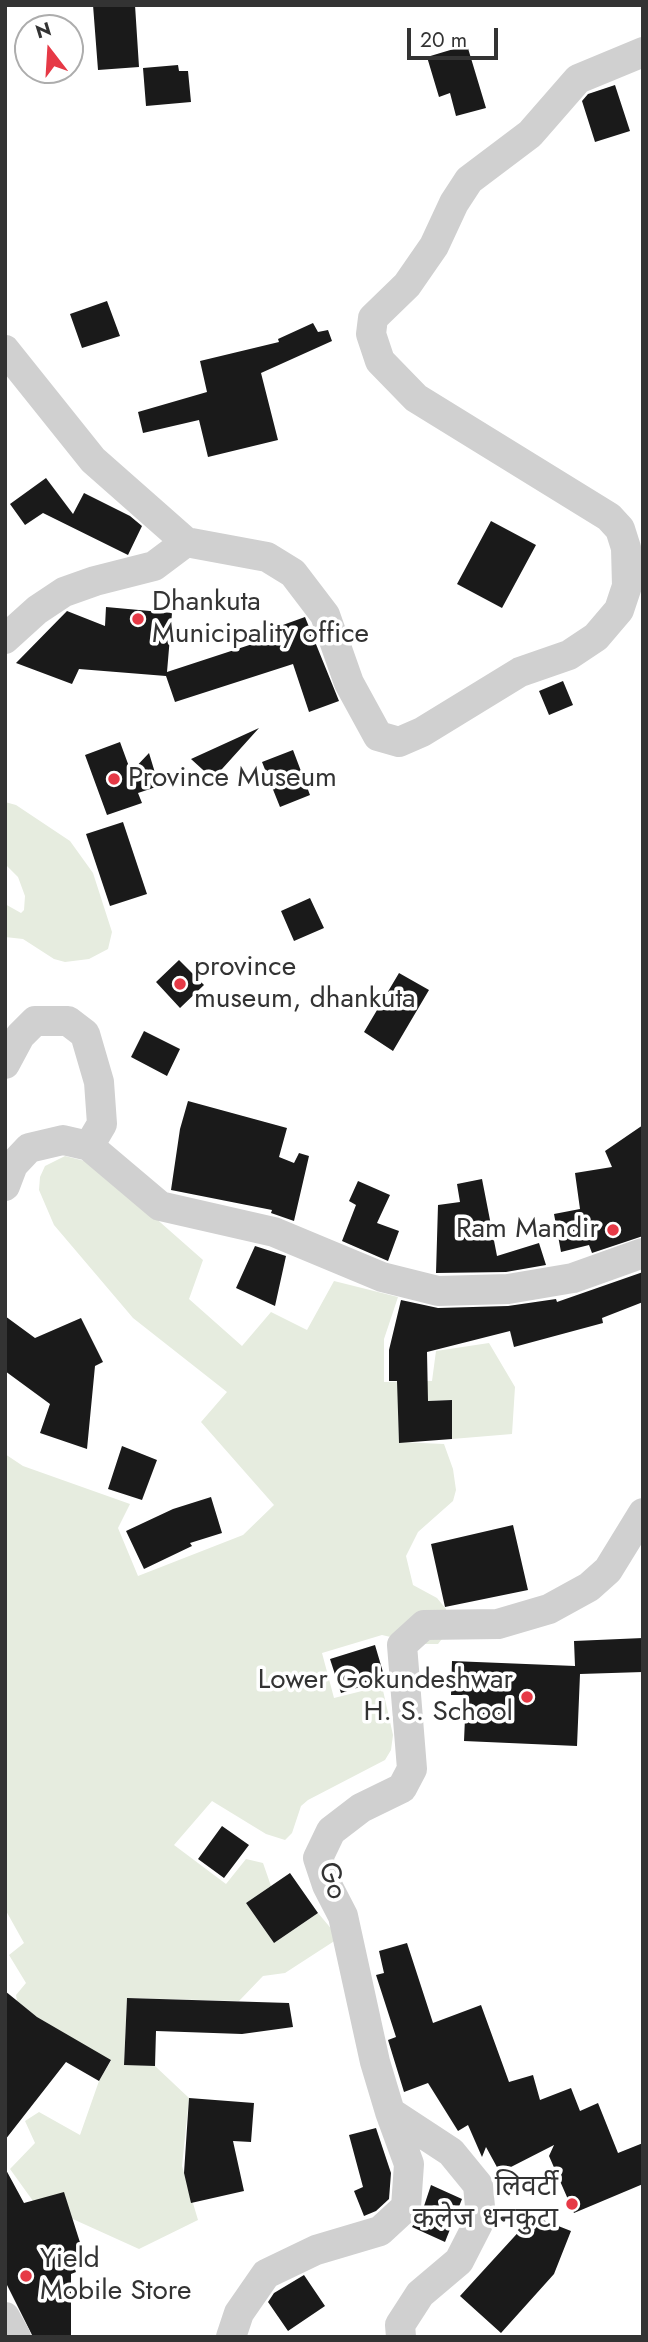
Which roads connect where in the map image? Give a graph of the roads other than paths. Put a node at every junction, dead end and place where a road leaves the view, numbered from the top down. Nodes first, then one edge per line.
1 (643, 52) edge
2 (5, 350) edge
3 (186, 542) junction
4 (5, 639) edge
5 (5, 1064) edge
6 (89, 1146) junction
7 (5, 1186) edge
8 (643, 1253) edge
9 (643, 1513) edge
10 (390, 2112) junction
11 (5, 2318) edge
12 (16, 2337) edge
13 (230, 2337) edge
14 (401, 2337) edge

1 - 3 street
2 - 3 street
3 - 4 street
5 - 6 street
6 - 7 street
6 - 8 street
9 - 10 street, Go
10 - 13 street
10 - 14 street
11 - 12 street

